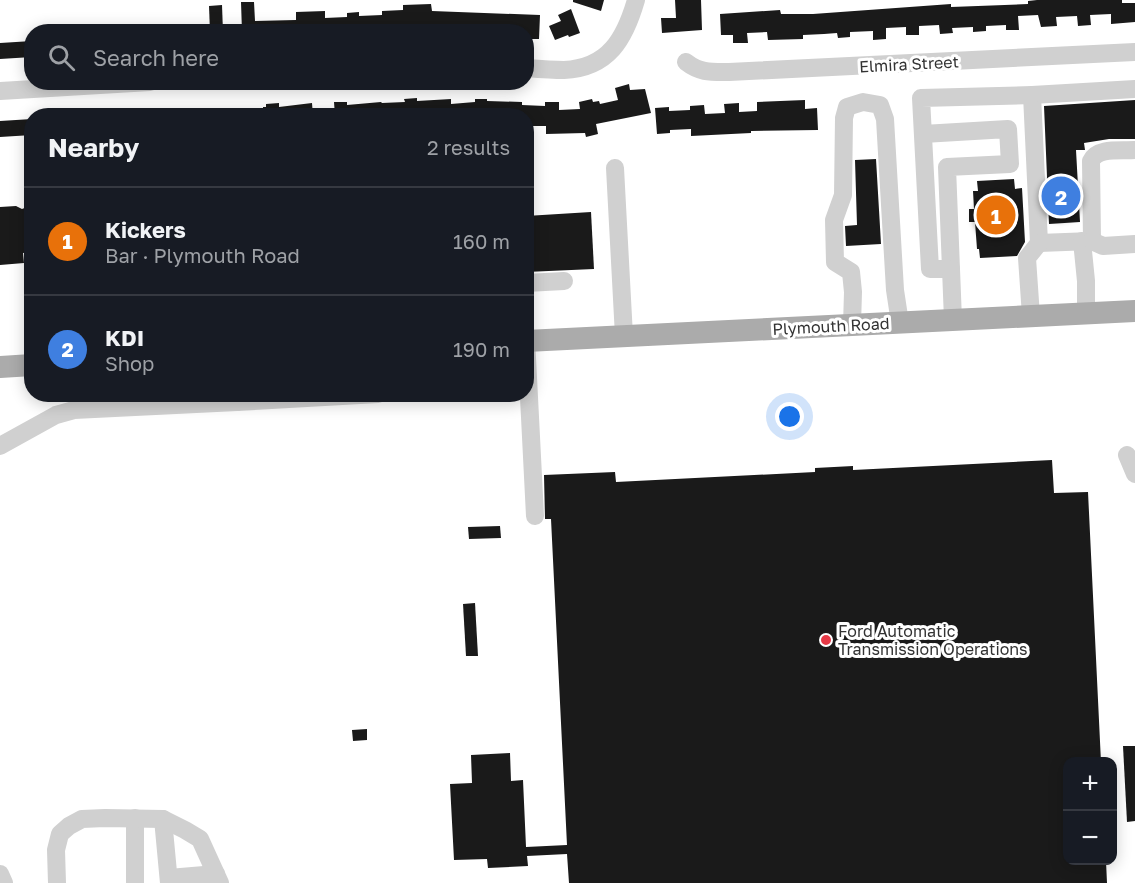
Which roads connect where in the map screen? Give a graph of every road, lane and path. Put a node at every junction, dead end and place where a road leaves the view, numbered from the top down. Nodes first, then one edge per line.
1 (636, 0) edge
2 (1135, 52) edge
3 (686, 62) dead end
4 (534, 68) edge
5 (1135, 89) edge
6 (24, 90) edge
7 (0, 91) edge
8 (1032, 94) junction
9 (923, 134) junction
10 (1135, 150) edge
11 (615, 168) dead end
12 (1087, 241) junction
13 (1039, 243) junction
14 (1135, 244) edge
15 (951, 269) junction
16 (564, 281) dead end
17 (534, 283) edge
18 (1135, 311) edge
19 (1086, 314) junction
20 (1031, 316) junction
21 (953, 320) junction
22 (900, 323) junction
23 (852, 325) junction
24 (624, 336) junction
25 (534, 340) edge
26 (24, 366) edge
27 (0, 367) edge
28 (183, 402) edge
29 (529, 402) edge
30 (0, 446) edge
31 (1127, 455) dead end
32 (1135, 474) edge
33 (535, 516) dead end
34 (135, 818) junction
35 (163, 819) junction
36 (0, 874) edge
37 (218, 878) edge
38 (169, 880) edge
39 (4, 883) edge
40 (57, 883) edge
41 (135, 883) edge

1 - 4 street
2 - 3 street, Elmira Street
5 - 8 street
6 - 7 street
8 - 9 street
8 - 13 street
9 - 15 street
9 - 15 street
10 - 12 street
11 - 24 street
12 - 13 street
12 - 14 street
12 - 19 street
13 - 20 street
15 - 21 street
16 - 17 street
18 - 19 main road, Plymouth Road
19 - 20 main road, Plymouth Road
20 - 21 main road, Plymouth Road
21 - 22 main road, Plymouth Road
22 - 23 main road, Plymouth Road
22 - 23 street
23 - 24 main road, Plymouth Road
24 - 25 main road, Plymouth Road
26 - 27 main road
28 - 30 street
29 - 33 street
31 - 32 street
34 - 35 street
34 - 40 street
34 - 41 street
35 - 37 street
35 - 38 street
36 - 39 street
37 - 38 street

